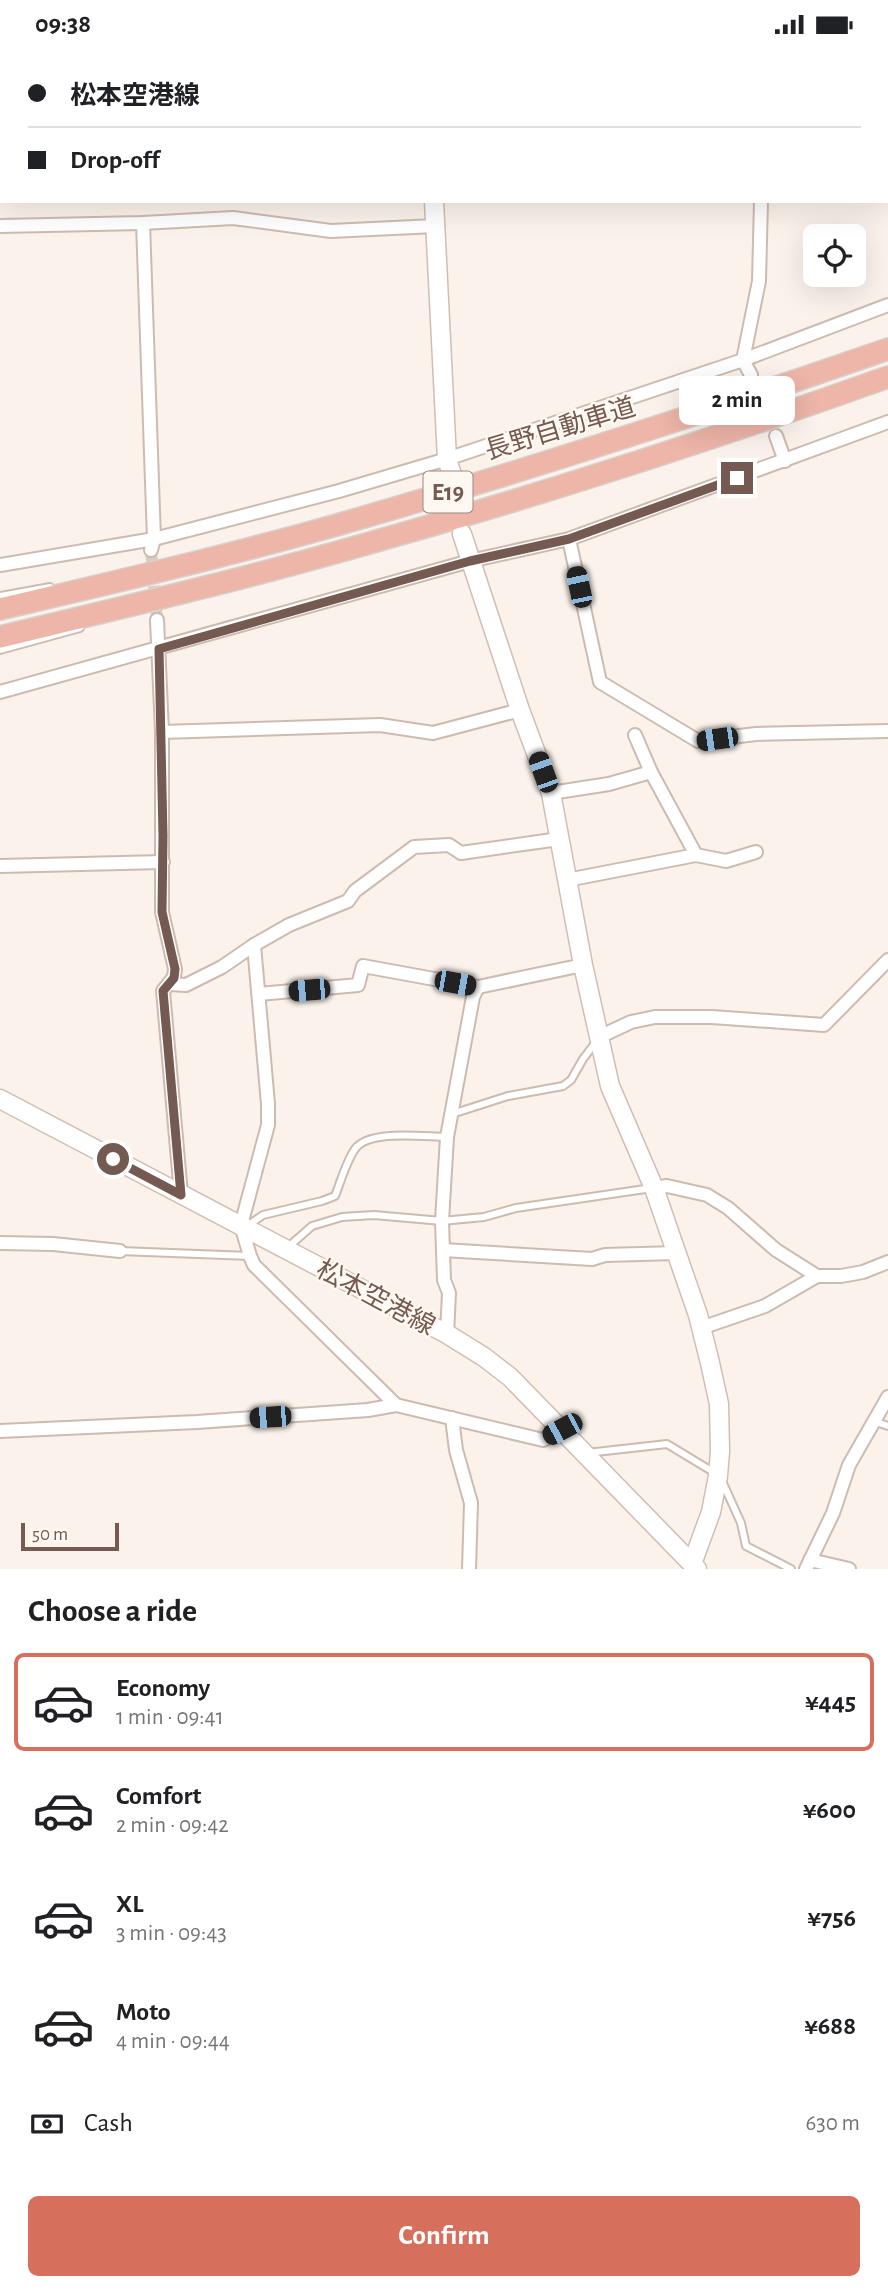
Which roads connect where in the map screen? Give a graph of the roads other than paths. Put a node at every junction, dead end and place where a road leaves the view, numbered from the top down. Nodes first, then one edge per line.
1 (434, 203) edge
2 (761, 203) edge
3 (143, 223) junction
4 (0, 226) edge
5 (435, 226) junction
6 (888, 305) edge
7 (888, 349) edge
8 (743, 360) junction
9 (751, 375) tunnel mouth
10 (888, 377) edge
11 (888, 422) edge
12 (776, 436) tunnel mouth
13 (447, 459) junction
14 (785, 461) junction
15 (453, 478) dead end
16 (462, 534) dead end
17 (569, 539) junction
18 (153, 544) junction
19 (223, 555) junction
20 (470, 561) junction
21 (0, 565) edge
22 (137, 568) dead end
23 (56, 585) dead end
24 (195, 590) junction
25 (0, 596) edge
26 (0, 609) edge
27 (132, 614) dead end
28 (157, 620) tunnel mouth
29 (82, 628) dead end
30 (0, 637) edge
31 (159, 649) junction
32 (0, 650) edge
33 (0, 692) edge
34 (520, 709) junction
35 (888, 731) edge
36 (162, 732) junction
37 (635, 735) dead end
38 (651, 772) junction
39 (551, 793) junction
40 (559, 839) junction
41 (756, 852) dead end
42 (696, 855) junction
43 (163, 862) junction
44 (0, 866) edge
45 (567, 880) junction
46 (254, 945) junction
47 (888, 960) edge
48 (583, 965) junction
49 (170, 984) junction
50 (478, 987) junction
51 (259, 994) junction
52 (599, 1037) junction
53 (0, 1099) edge
54 (451, 1114) junction
55 (446, 1137) junction
56 (654, 1188) junction
57 (181, 1195) junction
58 (442, 1221) junction
59 (243, 1226) junction
60 (0, 1243) edge
61 (286, 1250) junction
62 (443, 1250) junction
63 (120, 1251) joint
64 (677, 1253) junction
65 (250, 1256) junction
66 (888, 1262) edge
67 (817, 1276) junction
68 (701, 1328) junction
69 (447, 1334) junction
70 (888, 1397) edge
71 (397, 1405) junction
72 (452, 1417) junction
73 (873, 1421) junction
74 (888, 1426) edge
75 (562, 1429) junction
76 (0, 1431) edge
77 (585, 1453) junction
78 (718, 1475) junction
79 (808, 1565) edge
80 (695, 1566) edge
81 (469, 1569) edge
82 (791, 1569) edge
83 (849, 1569) edge

1 - 5 street
2 - 8 street
3 - 4 street
3 - 5 street
3 - 18 street
5 - 13 street
6 - 8 street
7 - 19 highway, 長野自動車道 / E19
8 - 9 street
8 - 13 street
10 - 24 highway, 長野自動車道 / E19
11 - 14 street
12 - 14 street
13 - 15 street
13 - 18 street
14 - 17 street
16 - 20 street
17 - 20 street
17 - 35 street
18 - 21 street
19 - 22 lane
19 - 26 highway, 長野自動車道 / E19
20 - 31 street
20 - 34 street
23 - 25 lane
24 - 27 lane
24 - 30 highway, 長野自動車道 / E19
28 - 31 street
29 - 32 lane
31 - 33 street
31 - 36 street
34 - 36 street
34 - 39 street
36 - 43 street
37 - 38 street
38 - 39 street
38 - 42 street
39 - 40 street
40 - 45 street
40 - 46 street
41 - 42 street
42 - 45 street
43 - 44 street
43 - 49 street
45 - 48 street
46 - 49 street
46 - 51 street
47 - 52 street
48 - 50 street
48 - 52 street
49 - 57 street
50 - 51 street
50 - 54 street
51 - 59 street
52 - 54 lane
52 - 56 street
53 - 57 street, 松本空港線
54 - 55 street
55 - 58 street
55 - 59 lane
56 - 58 lane
56 - 64 street
56 - 67 street
57 - 59 street, 松本空港線
58 - 61 lane
58 - 62 street
59 - 61 street, 松本空港線
59 - 65 street
60 - 63 street
61 - 69 street, 松本空港線
62 - 64 street
62 - 69 street
63 - 65 lane
64 - 68 street
65 - 71 street
66 - 67 street
67 - 68 street
68 - 78 street
69 - 75 street, 松本空港線
70 - 73 street
71 - 72 street
71 - 76 street
72 - 75 street
72 - 81 street
73 - 74 lane
73 - 79 street
75 - 77 street, 松本空港線
77 - 78 lane
77 - 80 street, 松本空港線
78 - 80 street
78 - 82 lane
79 - 83 street

